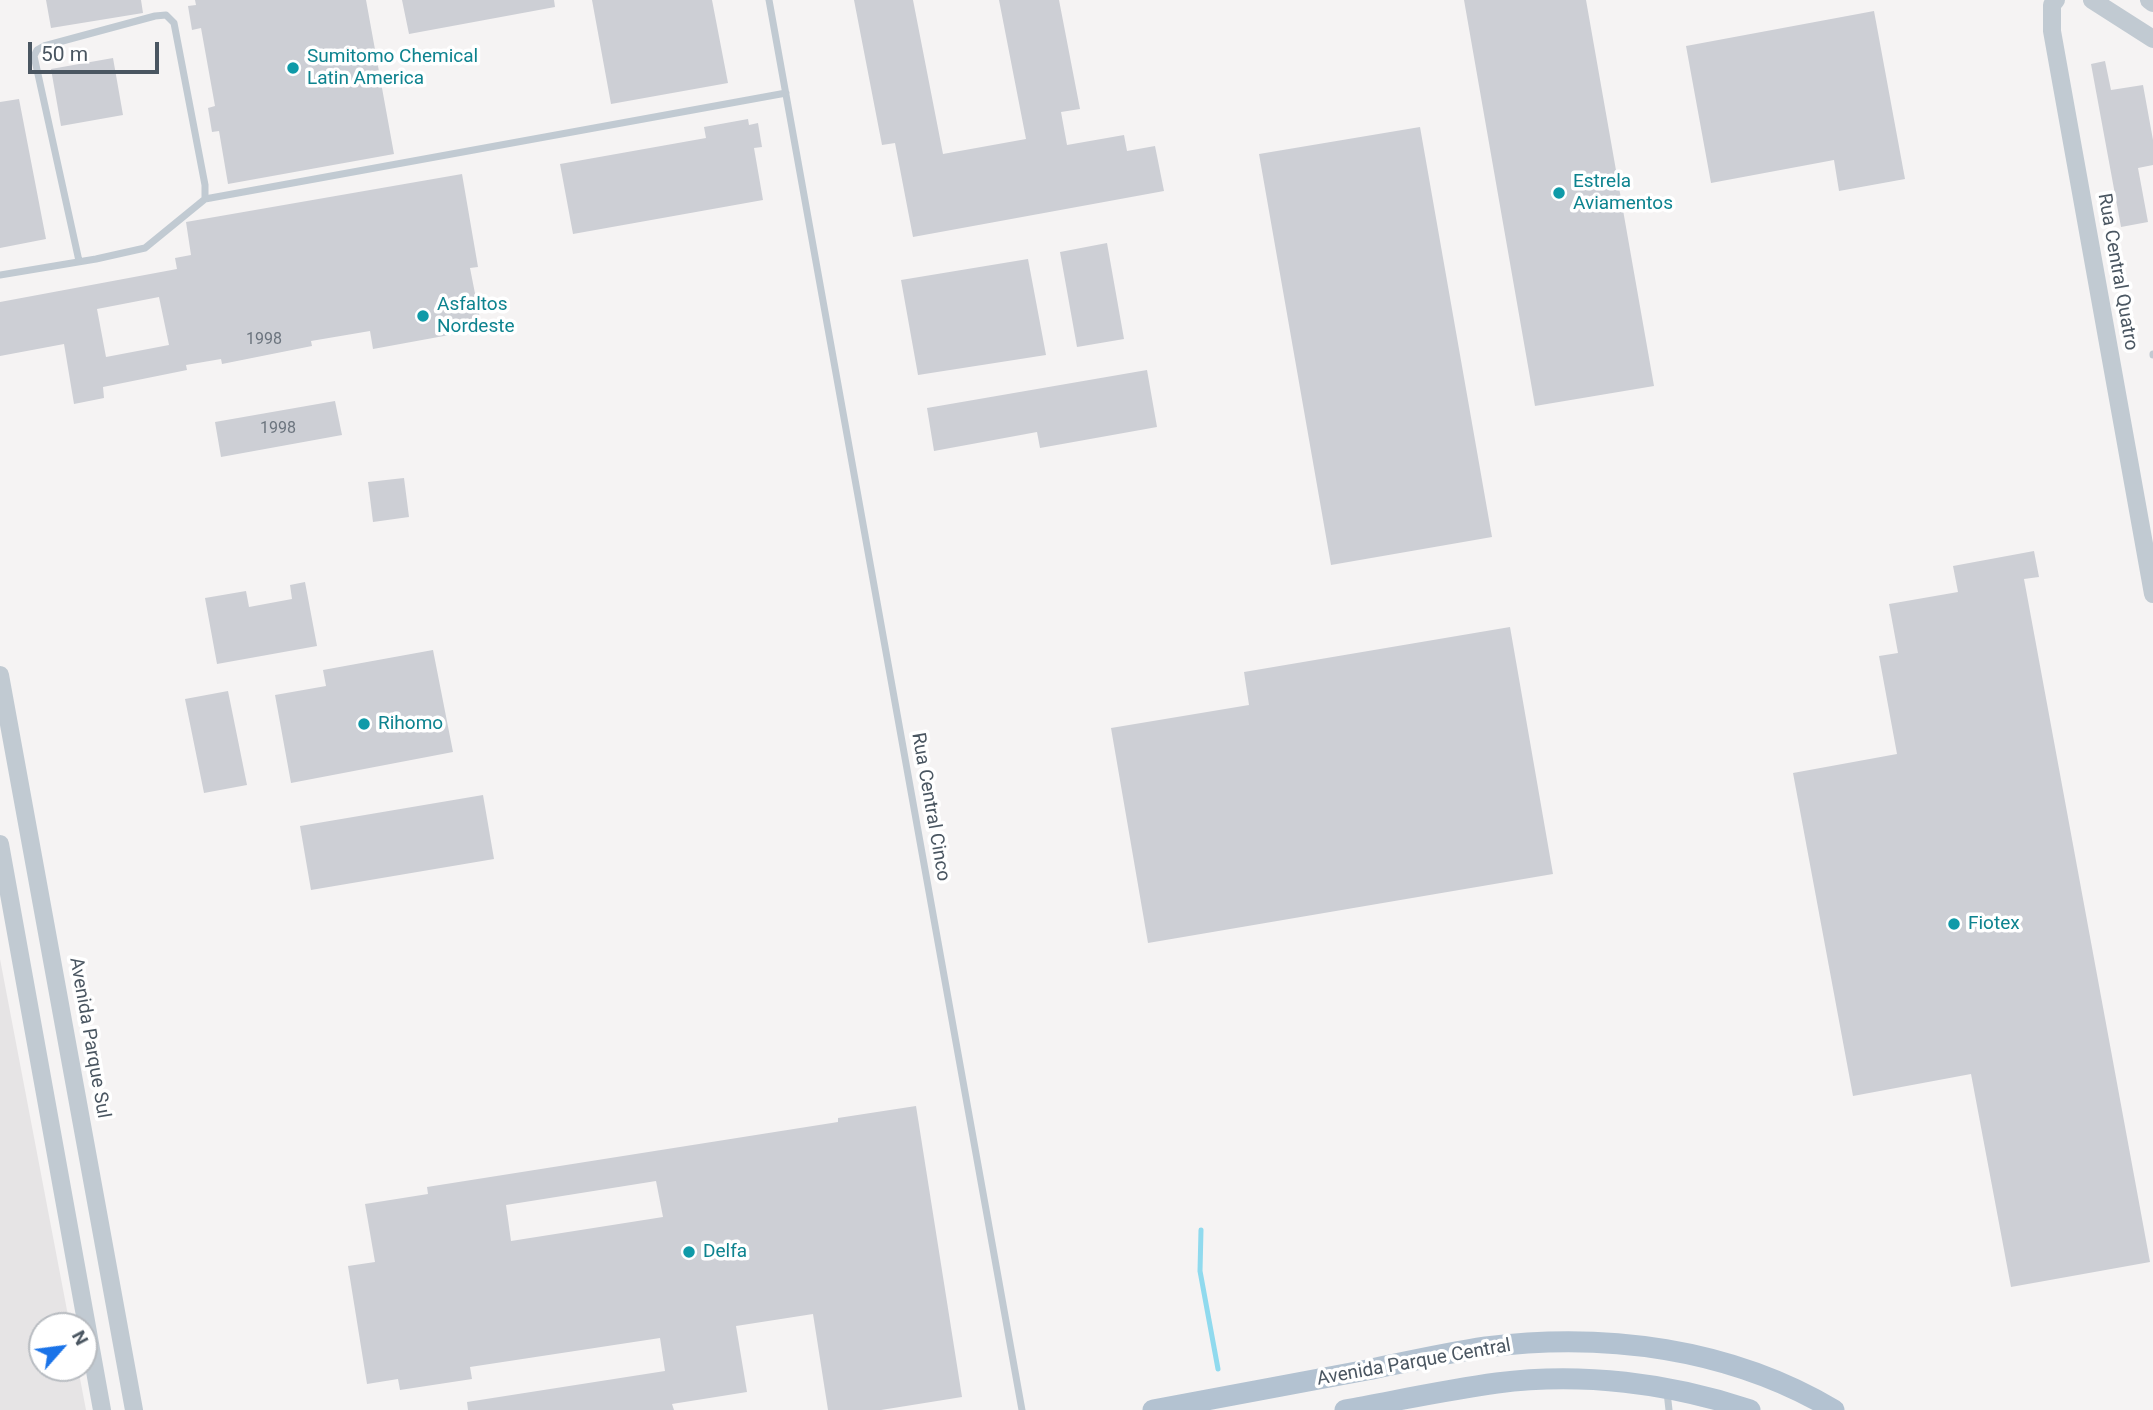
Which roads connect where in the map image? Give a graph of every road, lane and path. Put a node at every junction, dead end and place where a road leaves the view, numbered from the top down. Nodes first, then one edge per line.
1 (769, 0) edge
2 (2056, 0) edge
3 (2092, 0) edge
4 (2153, 39) edge
5 (786, 93) junction
6 (205, 199) junction
7 (79, 261) junction
8 (0, 275) edge
9 (2153, 594) edge
10 (0, 675) edge
11 (0, 844) edge
12 (1667, 1388) junction
13 (102, 1410) edge
14 (134, 1410) edge
15 (1022, 1410) edge
16 (1153, 1410) edge
17 (1345, 1410) edge
18 (1669, 1410) edge
19 (1750, 1410) edge
20 (1834, 1410) edge

1 - 5 lane, Rua Central Cinco
2 - 9 street, Rua Central Quatro
3 - 4 street
5 - 6 lane
5 - 15 lane, Rua Central Cinco
6 - 7 lane
6 - 7 lane
7 - 8 lane
10 - 14 street, Avenida Parque Sul
11 - 13 street
12 - 17 main road, Avenida Parque Central
12 - 18 lane
12 - 19 main road, Avenida Parque Central
16 - 20 main road, Avenida Parque Central

